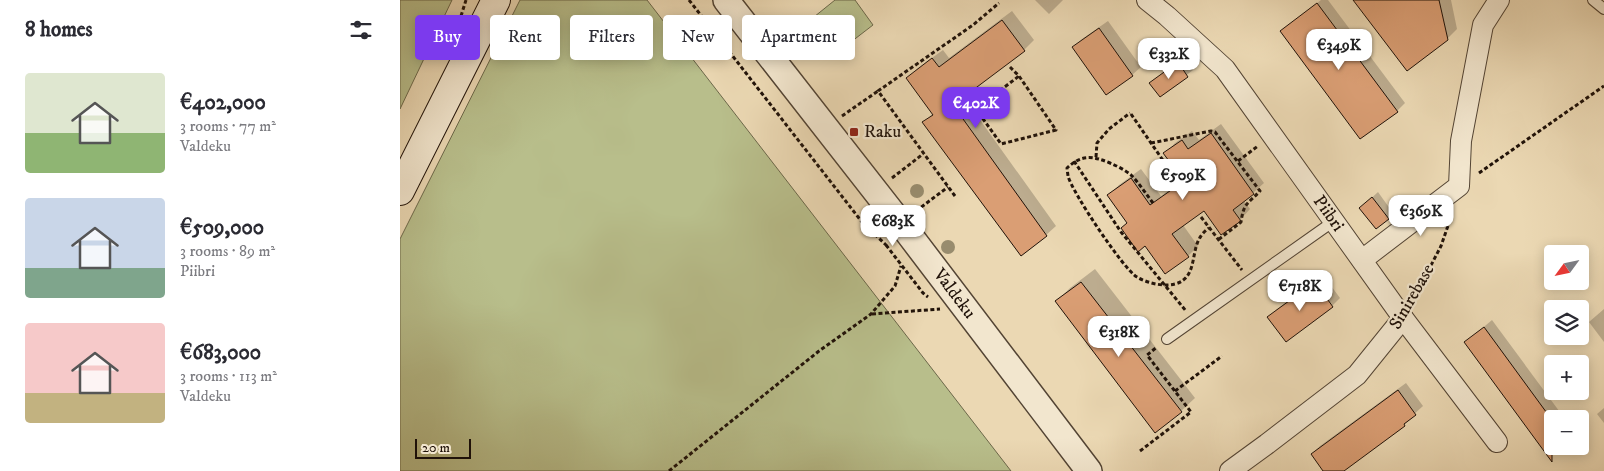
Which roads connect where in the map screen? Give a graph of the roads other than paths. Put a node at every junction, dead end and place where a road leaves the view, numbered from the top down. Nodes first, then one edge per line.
1 (496, 0) edge
2 (726, 0) edge
3 (1147, 0) edge
4 (1499, 0) edge
5 (1593, 0) edge
6 (1604, 9) edge
7 (400, 191) edge
8 (1334, 221) junction
9 (1362, 260) junction
10 (1403, 318) junction
11 (1167, 338) road end
12 (1497, 442) dead end
13 (1089, 471) edge
14 (1230, 471) edge

1 - 7 main road
2 - 13 street, Valdeku
3 - 8 street, Piibri
4 - 9 street
5 - 6 lane
8 - 9 street, Piibri
8 - 11 lane
9 - 10 street, Piibri
10 - 12 street, Piibri
10 - 14 street, Sinirebase

